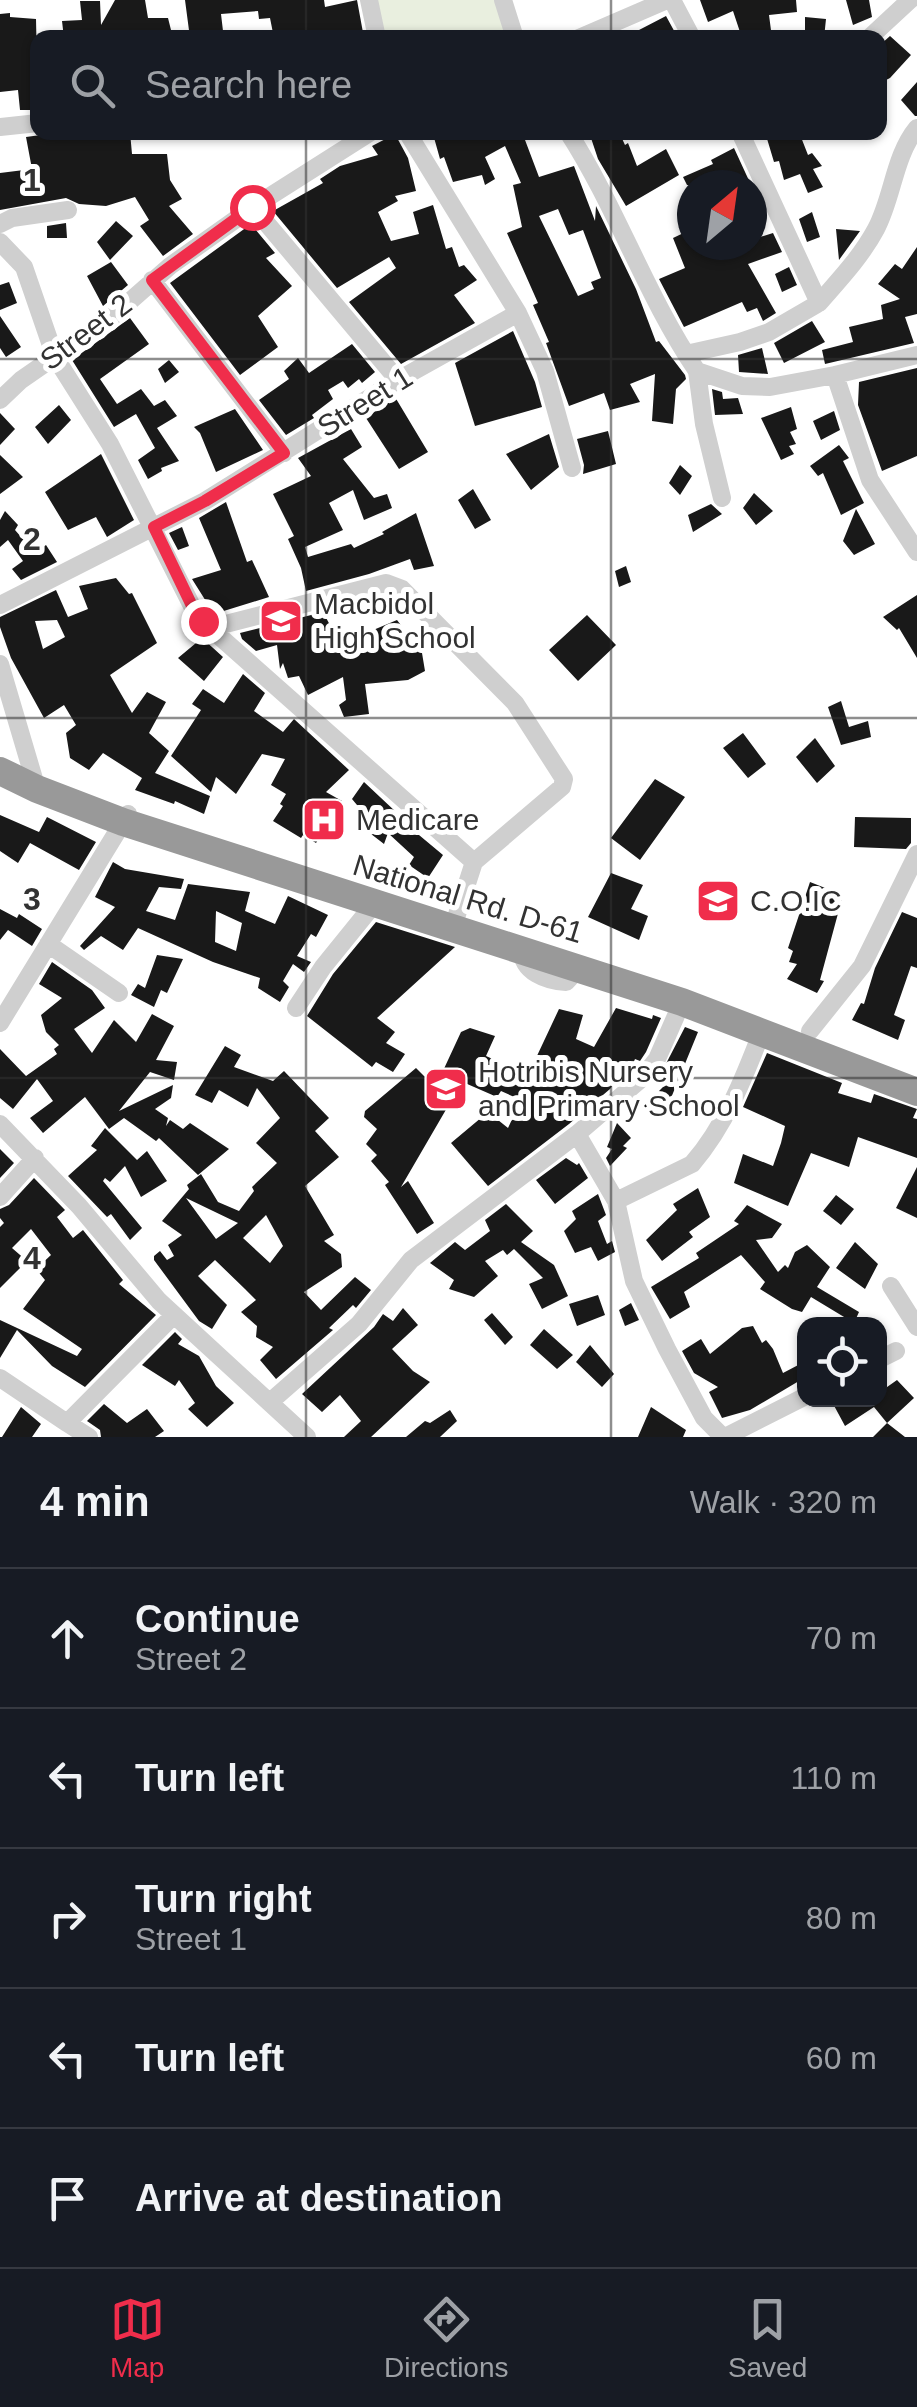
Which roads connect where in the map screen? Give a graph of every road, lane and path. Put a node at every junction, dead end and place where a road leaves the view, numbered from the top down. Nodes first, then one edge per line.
1 (369, 0) edge
2 (503, 0) edge
3 (669, 0) edge
4 (914, 0) edge
5 (375, 30) edge
6 (512, 30) edge
7 (598, 30) edge
8 (687, 30) edge
9 (878, 30) edge
10 (30, 123) edge
11 (0, 127) edge
12 (917, 128) edge
13 (358, 140) edge
14 (412, 140) edge
15 (573, 140) edge
16 (744, 140) edge
17 (252, 207) junction
18 (68, 210) dead end
19 (0, 224) edge
20 (0, 242) edge
21 (152, 280) junction
22 (818, 303) junction
23 (518, 313) junction
24 (686, 354) junction
25 (917, 355) edge
26 (55, 357) junction
27 (697, 371) junction
28 (834, 376) junction
29 (398, 380) junction
30 (0, 400) edge
31 (284, 453) junction
32 (572, 468) dead end
33 (722, 498) dead end
34 (154, 527) junction
35 (917, 552) edge
36 (0, 605) edge
37 (210, 628) junction
38 (0, 664) edge
39 (0, 754) edge
40 (0, 770) edge
41 (35, 780) junction
42 (126, 816) junction
43 (917, 854) edge
44 (474, 862) junction
45 (374, 904) junction
46 (455, 922) junction
47 (48, 944) junction
48 (119, 992) dead end
49 (682, 1002) junction
50 (296, 1008) dead end
51 (0, 1022) edge
52 (762, 1031) junction
53 (810, 1031) junction
54 (917, 1073) edge
55 (917, 1092) edge
56 (0, 1124) edge
57 (577, 1134) junction
58 (35, 1158) junction
59 (0, 1197) edge
60 (616, 1202) junction
61 (891, 1286) dead end
62 (174, 1315) junction
63 (917, 1328) edge
64 (0, 1378) edge
65 (797, 1400) edge
66 (270, 1402) junction
67 (67, 1423) junction
68 (88, 1437) edge
69 (307, 1437) edge
70 (724, 1437) edge

1 - 5 street
2 - 6 street
3 - 7 street
3 - 8 street
4 - 9 street
10 - 11 street
12 - 22 street
13 - 17 street, Street 2
14 - 23 street
15 - 24 street
16 - 22 street
17 - 21 street, Street 2
17 - 29 street
18 - 19 street
20 - 26 street
21 - 26 street, Street 2
21 - 31 street
22 - 24 street
23 - 29 street, Street 1
23 - 32 street
24 - 27 street
25 - 28 street
26 - 30 street, Street 2
26 - 34 street
27 - 28 street
27 - 33 street
28 - 35 street
29 - 31 street, Street 1
31 - 34 street, Street 1
34 - 36 street, Street 1
34 - 37 street
37 - 44 street
37 - 44 street
38 - 41 street
39 - 41 highway, National Rd. D-61
40 - 41 highway, National Rd. D-61
41 - 42 highway, National Rd. D-61
42 - 45 highway, National Rd. D-61
42 - 46 highway, National Rd. D-61
42 - 47 street
43 - 53 street
44 - 46 street
45 - 46 highway, National Rd. D-61
45 - 50 street
46 - 49 highway, National Rd. D-61
46 - 53 highway, National Rd. D-61
47 - 48 street
47 - 51 street
49 - 52 highway, National Rd. D-61
49 - 57 street
52 - 55 highway, National Rd. D-61
52 - 60 street
53 - 54 highway, National Rd. D-61
56 - 58 street
57 - 60 street
57 - 66 street
58 - 59 street
58 - 62 street
60 - 70 street
61 - 63 street
62 - 66 street
62 - 67 street
64 - 67 street
65 - 70 street
66 - 69 street
67 - 68 street

